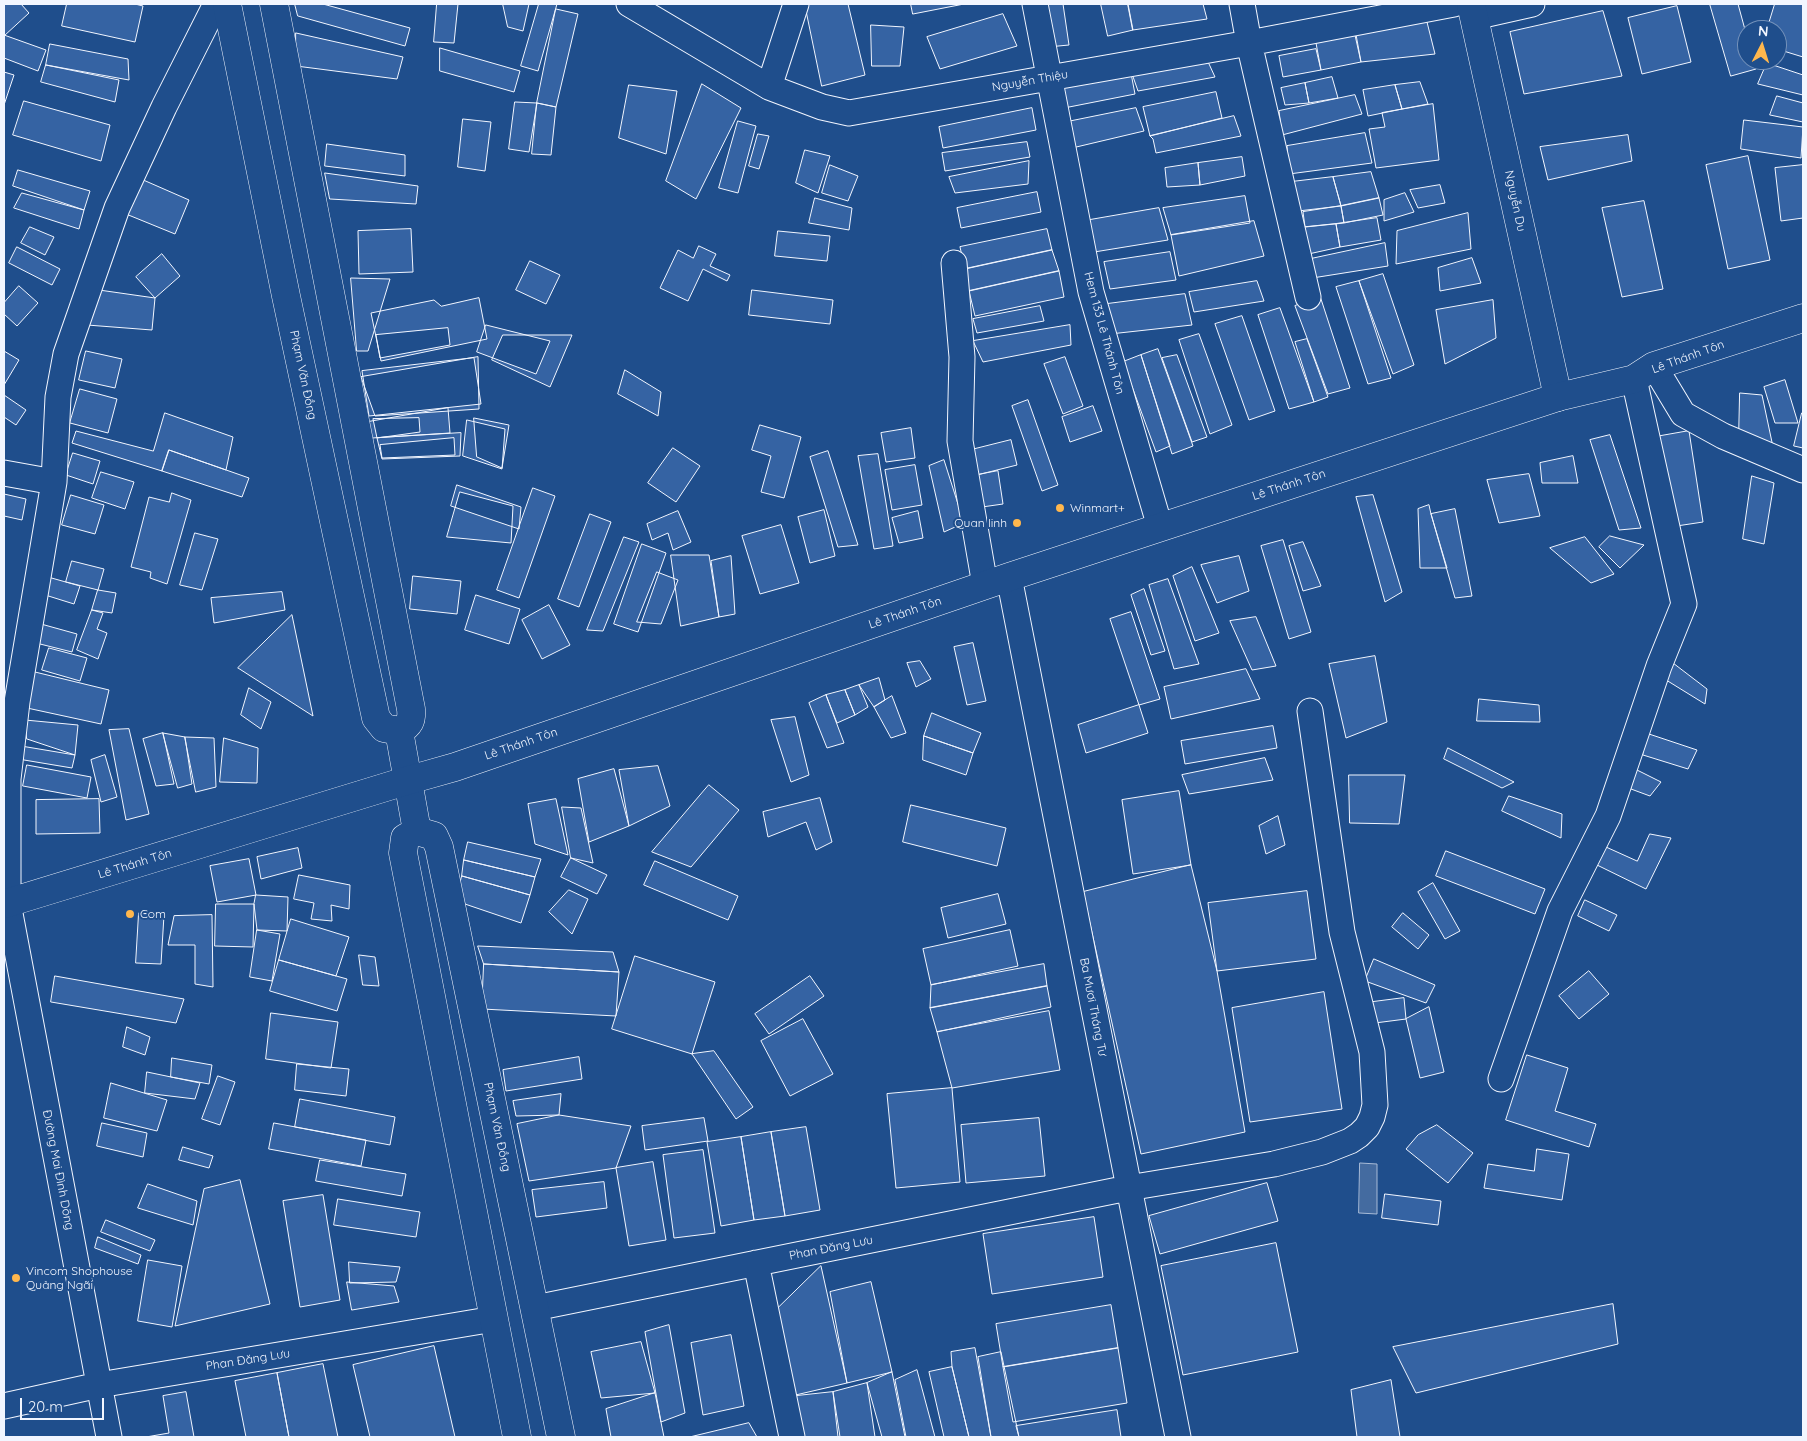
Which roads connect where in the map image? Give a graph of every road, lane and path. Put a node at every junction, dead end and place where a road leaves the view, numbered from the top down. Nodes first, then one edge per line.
1 (216, 4) edge
2 (227, 4) edge
3 (274, 4) edge
4 (630, 4) edge
5 (796, 4) edge
6 (1035, 4) edge
7 (1242, 4) edge
8 (1532, 4) edge
9 (1466, 8) edge
10 (1249, 43) junction
11 (1050, 77) junction
12 (769, 87) junction
13 (954, 263) dead end
14 (329, 288) junction
15 (286, 296) junction
16 (1308, 298) dead end
17 (1803, 318) edge
18 (1644, 373) junction
19 (1558, 398) junction
20 (1803, 470) edge
21 (4, 473) edge
22 (54, 482) junction
23 (1160, 527) junction
24 (997, 581) junction
25 (1310, 711) dead end
26 (399, 731) junction
27 (408, 780) junction
28 (417, 832) junction
29 (6, 904) edge
30 (1501, 1078) dead end
31 (1128, 1188) junction
32 (756, 1263) junction
33 (534, 1308) junction
34 (494, 1320) junction
35 (99, 1385) junction
36 (4, 1406) edge
37 (109, 1437) edge
38 (517, 1437) edge
39 (560, 1437) edge
40 (792, 1437) edge
41 (1178, 1437) edge

1 - 22 street, Đường Mai Đình Dõng
2 - 15 street, Phạm Văn Đồng
3 - 14 street
4 - 12 street, Nguyễn Thiệu
5 - 12 street
6 - 11 street, Hem 133 Lê Thánh Tôn
7 - 10 street
8 - 9 street, Nguyễn Thiệu
9 - 10 street, Nguyễn Thiệu
9 - 19 street, Nguyễn Du
10 - 11 street, Nguyễn Thiệu
10 - 16 street
11 - 12 street, Nguyễn Thiệu
11 - 23 street, Hem 133 Lê Thánh Tôn
13 - 24 street, Ba Mươi Tháng Tư
14 - 15 street
14 - 26 street
15 - 26 street, Phạm Văn Đồng
17 - 18 street, Lê Thánh Tôn
18 - 19 street, Lê Thánh Tôn
18 - 20 street
18 - 30 street
19 - 23 street, Lê Thánh Tôn
21 - 22 street
22 - 29 street, Đường Mai Đình Dõng
23 - 24 street, Lê Thánh Tôn
24 - 27 street, Lê Thánh Tôn
24 - 31 street, Ba Mươi Tháng Tư
25 - 31 street, Phan Đăng Lưu
26 - 27 street
27 - 28 street
27 - 29 street, Lê Thánh Tôn
28 - 33 street, Phạm Văn Đồng
28 - 34 street
29 - 35 street, Đường Mai Đình Dõng
31 - 32 street, Phan Đăng Lưu
31 - 41 street, Ba Mươi Tháng Tư
32 - 33 street, Phan Đăng Lưu
32 - 40 street
33 - 34 street
33 - 39 street, Phạm Văn Đồng
34 - 35 street, Phan Đăng Lưu
34 - 38 street
35 - 36 street, Phan Đăng Lưu
35 - 37 street, Đường Mai Đình Dõng

